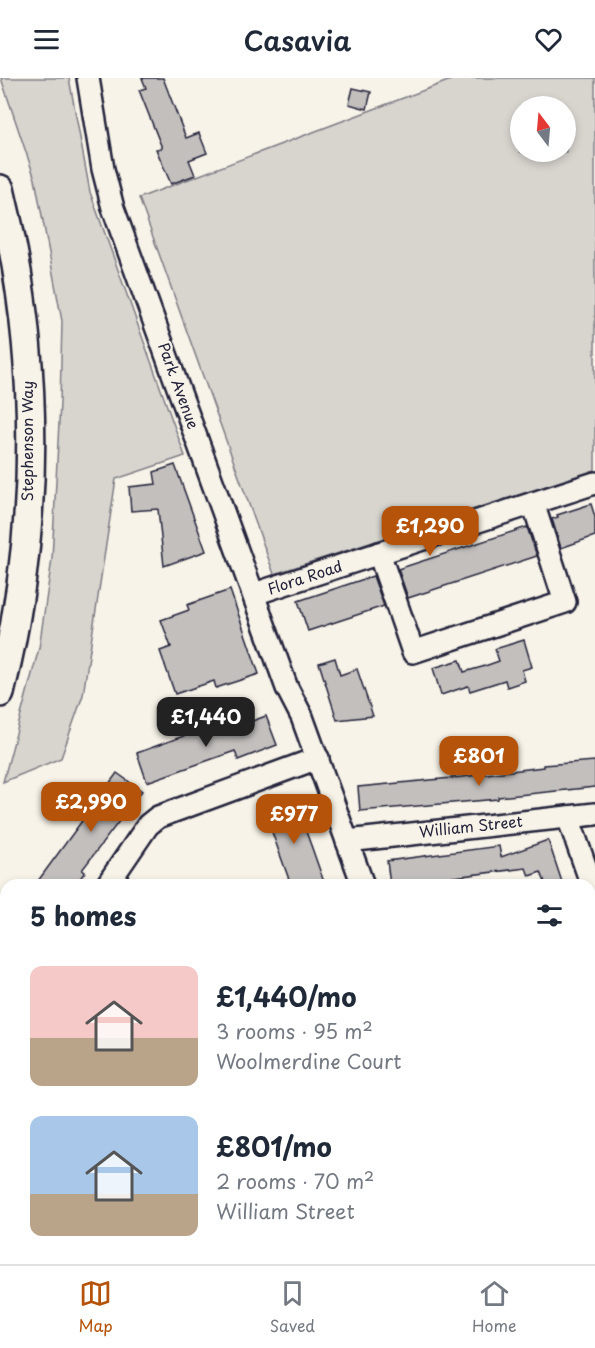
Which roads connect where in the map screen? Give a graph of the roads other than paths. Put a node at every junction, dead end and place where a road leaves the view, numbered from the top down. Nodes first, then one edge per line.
1 (88, 78) edge
2 (0, 189) edge
3 (595, 483) edge
4 (533, 503) junction
5 (379, 553) junction
6 (254, 594) junction
7 (0, 693) edge
8 (318, 759) junction
9 (595, 814) edge
10 (568, 817) junction
11 (347, 841) junction
12 (111, 879) edge
13 (361, 879) edge
14 (590, 879) edge

1 - 6 street, Park Avenue
2 - 7 main road, Stephenson Way
3 - 4 street, Flora Road
4 - 5 street, Flora Road
4 - 5 street
5 - 6 street, Flora Road
6 - 8 street, Park Avenue
8 - 11 street, Park Avenue
8 - 12 street
9 - 10 street, William Street
10 - 11 street, William Street
10 - 14 street
11 - 13 street, Park Avenue

